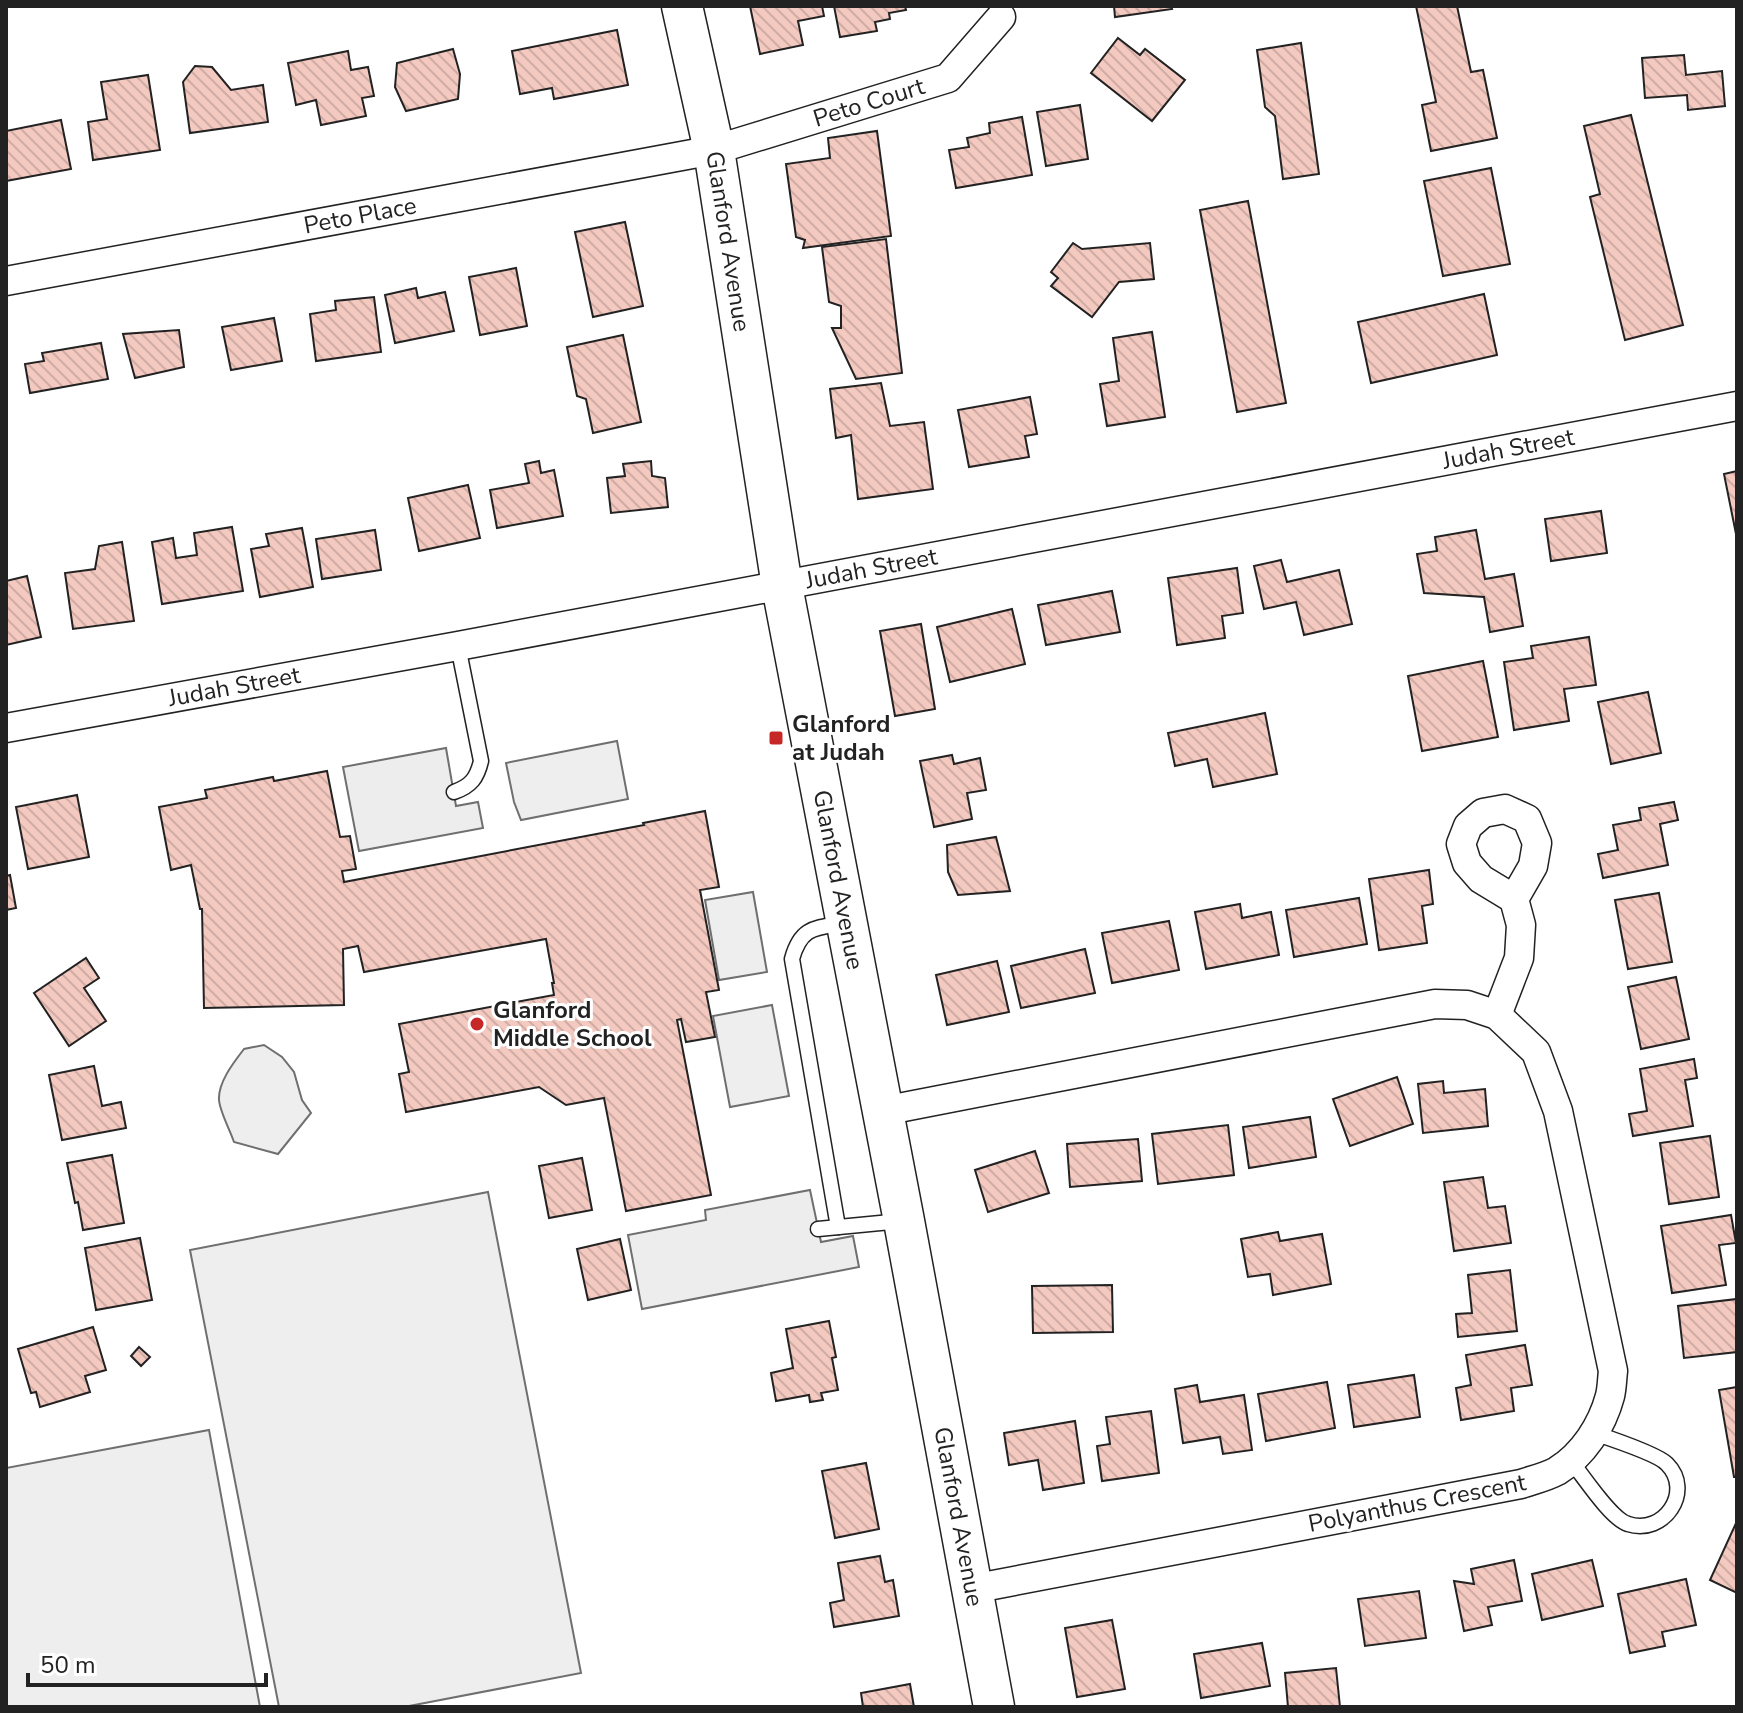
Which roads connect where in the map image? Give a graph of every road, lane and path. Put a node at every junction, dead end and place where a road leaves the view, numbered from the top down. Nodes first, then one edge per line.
1 (682, 6) edge
2 (1001, 17) dead end
3 (714, 150) junction
4 (6, 281) edge
5 (1737, 406) edge
6 (782, 586) junction
7 (458, 646) junction
8 (6, 728) edge
9 (454, 792) dead end
10 (1514, 899) dead end
11 (846, 923) junction
12 (1497, 1015) junction
13 (883, 1111) junction
14 (904, 1221) junction
15 (838, 1227) junction
16 (818, 1229) dead end
17 (1594, 1433) junction
18 (1571, 1461) junction
19 (972, 1589) junction
20 (994, 1707) edge

1 - 3 main road, Glanford Avenue
2 - 3 street, Peto Court
3 - 4 street, Peto Place
3 - 6 main road, Glanford Avenue
5 - 6 street, Judah Street
6 - 7 street, Judah Street
6 - 11 main road, Glanford Avenue
7 - 8 street, Judah Street
7 - 9 lane
10 - 12 street
11 - 13 main road, Glanford Avenue
11 - 15 lane
12 - 13 street, Polyanthus Crescent
12 - 17 street, Polyanthus Crescent
13 - 14 main road, Glanford Avenue
14 - 15 lane
14 - 19 main road, Glanford Avenue
15 - 16 lane
17 - 18 street, Polyanthus Crescent
17 - 18 lane
18 - 19 street, Polyanthus Crescent
19 - 20 main road, Glanford Avenue

